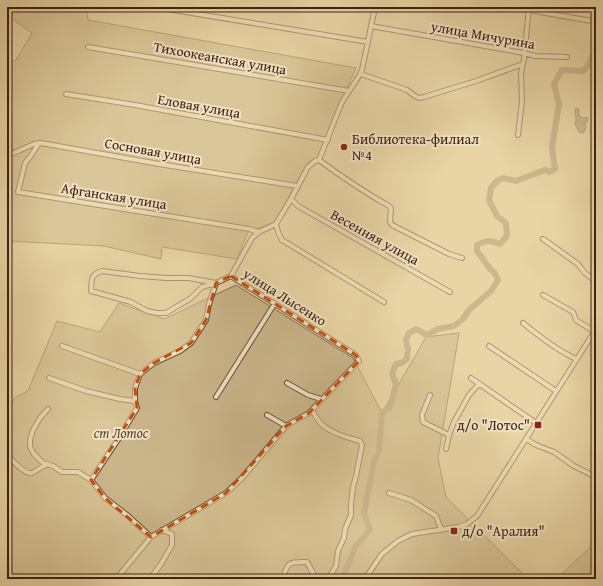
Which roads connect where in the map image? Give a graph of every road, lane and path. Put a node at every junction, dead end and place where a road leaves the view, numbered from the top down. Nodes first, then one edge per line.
1 (155, 7) edge
2 (375, 7) edge
3 (511, 7) edge
4 (529, 8) edge
5 (592, 21) dead end
6 (372, 26) junction
7 (368, 42) junction
8 (88, 46) dead end
9 (524, 53) junction
10 (567, 57) dead end
11 (523, 64) junction
12 (361, 74) junction
13 (349, 91) junction
14 (66, 94) dead end
15 (518, 135) dead end
16 (328, 140) junction
17 (39, 143) junction
18 (7, 156) edge
19 (320, 160) junction
20 (297, 186) junction
21 (291, 199) junction
22 (276, 224) junction
23 (259, 232) junction
24 (543, 239) dead end
25 (462, 258) dead end
26 (231, 276) junction
27 (596, 282) edge
28 (216, 284) junction
29 (450, 292) dead end
30 (543, 295) dead end
31 (384, 302) dead end
32 (275, 303) junction
33 (523, 324) dead end
34 (595, 330) edge
35 (62, 346) dead end
36 (489, 346) dead end
37 (576, 359) junction
38 (140, 374) junction
39 (49, 378) dead end
40 (471, 378) dead end
41 (287, 383) dead end
42 (479, 384) junction
43 (556, 391) junction
44 (430, 395) dead end
45 (216, 397) dead end
46 (321, 399) junction
47 (135, 401) junction
48 (48, 409) dead end
49 (312, 410) junction
50 (267, 415) dead end
51 (536, 423) junction
52 (286, 426) junction
53 (449, 435) junction
54 (526, 439) junction
55 (446, 449) dead end
56 (7, 455) edge
57 (46, 464) junction
58 (596, 477) edge
59 (91, 480) junction
60 (389, 493) dead end
61 (441, 529) junction
62 (162, 530) junction
63 (151, 537) junction
64 (116, 579) edge
65 (150, 579) edge
66 (283, 579) edge
67 (318, 579) edge
68 (326, 579) edge
69 (366, 579) edge

1 - 7 street
2 - 6 street
3 - 4 street
4 - 5 street
4 - 9 street
6 - 7 street
6 - 9 street, улица Мичурина
7 - 12 street
8 - 13 street, Тихоокеанская улица
9 - 10 street, улица Мичурина
9 - 11 street
11 - 12 street
11 - 15 street
12 - 13 street
13 - 16 street
14 - 16 street, Еловая улица
16 - 19 street
17 - 18 street
17 - 20 street, Сосновая улица
17 - 23 street, Афганская улица
19 - 20 street
19 - 25 street
20 - 21 street
21 - 22 street
21 - 29 street, Весенняя улица
22 - 23 street, улица Лысенко
22 - 31 street
23 - 26 street, улица Лысенко
24 - 27 street
26 - 28 street
26 - 32 street, улица Лысенко
28 - 28 street
28 - 38 street
30 - 34 street
32 - 45 street
32 - 46 street, улица Лысенко
33 - 37 street
34 - 37 street
35 - 38 street
36 - 43 street
37 - 43 street
38 - 47 street
39 - 47 street
40 - 42 street
41 - 46 street
42 - 51 street
42 - 53 street
43 - 51 street
44 - 53 street
46 - 49 street, улица Лысенко
47 - 59 street
48 - 57 street
49 - 52 street, улица Лысенко
49 - 68 street
50 - 52 street
51 - 54 street
52 - 62 street, улица Лысенко
53 - 55 street
54 - 58 street
54 - 61 street
56 - 57 street
57 - 59 street
59 - 63 street
60 - 61 street
61 - 69 street
62 - 63 street, улица Лысенко
62 - 65 street
63 - 64 street, улица Лысенко
66 - 67 street

